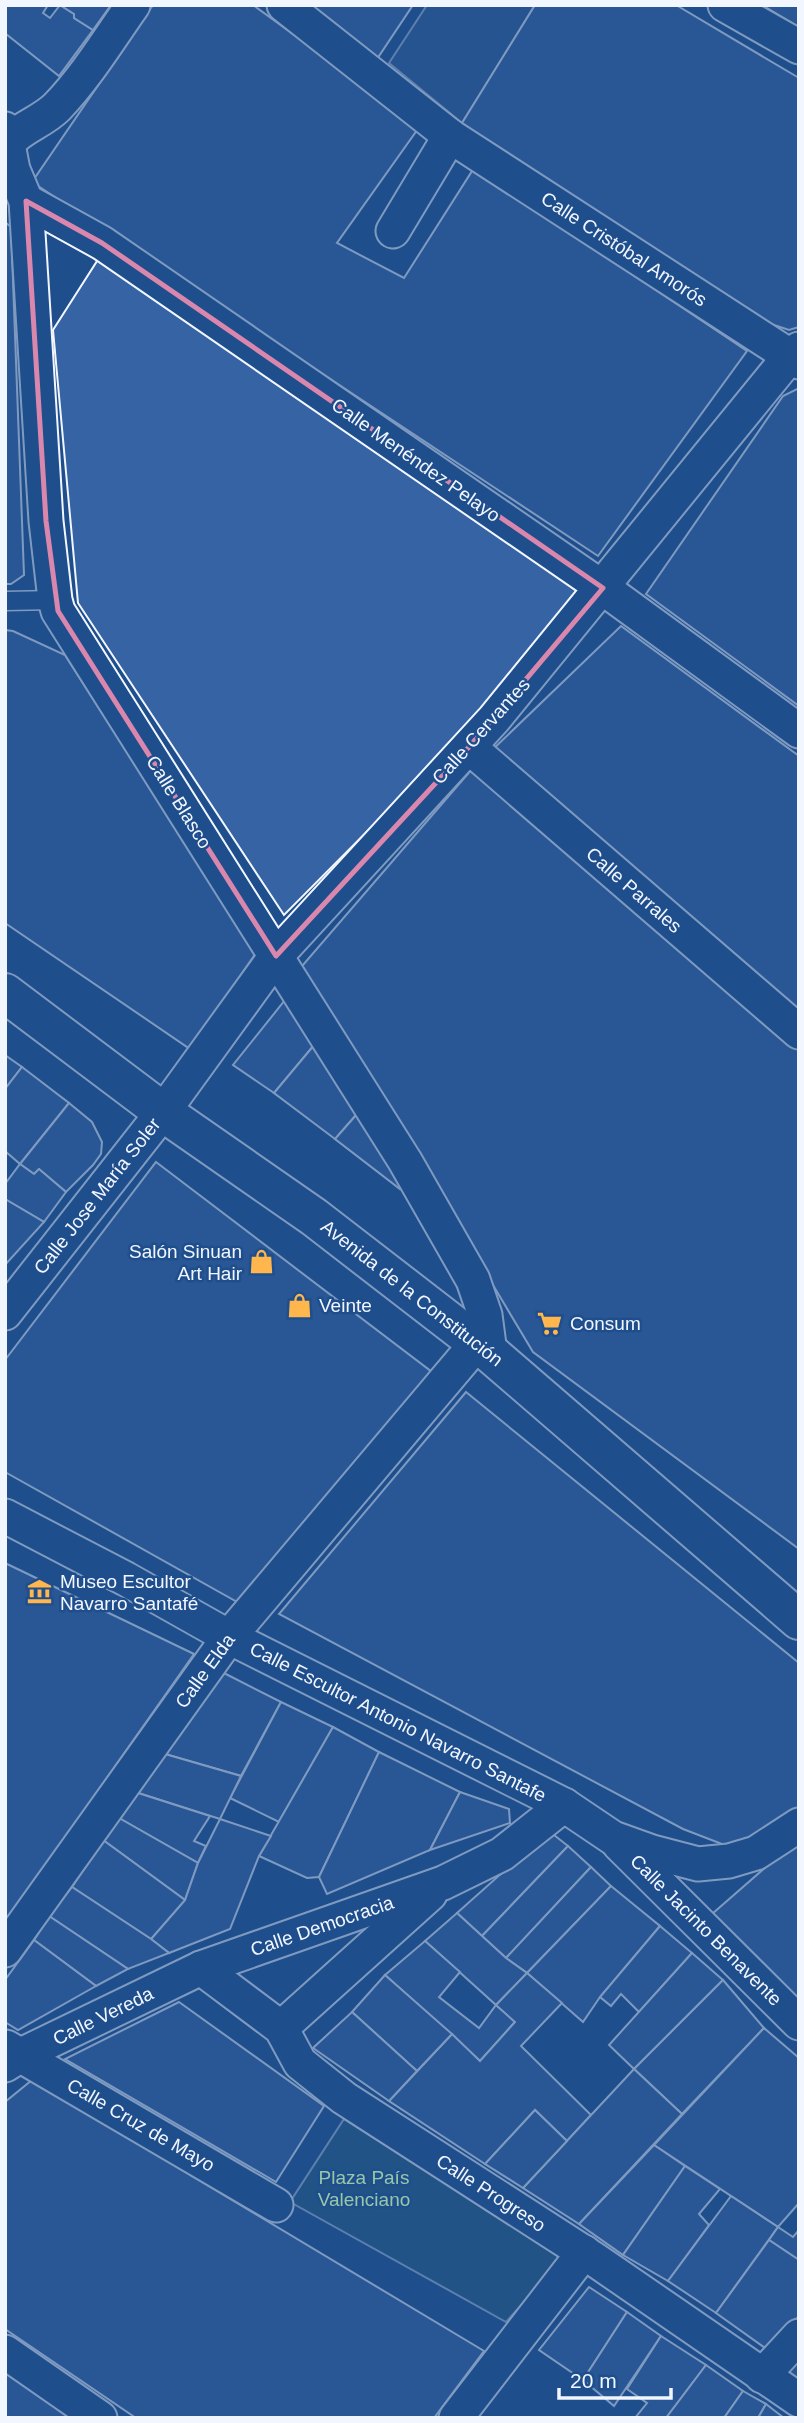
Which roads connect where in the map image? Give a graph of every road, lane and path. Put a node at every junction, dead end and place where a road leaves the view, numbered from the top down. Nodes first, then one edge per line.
1 (133, 5) edge
2 (284, 5) edge
3 (725, 5) edge
4 (799, 47) edge
5 (450, 136) junction
6 (6, 138) edge
7 (26, 201) junction
8 (393, 231) dead end
9 (796, 356) edge
10 (603, 588) junction
11 (55, 600) junction
12 (5, 601) edge
13 (799, 731) edge
14 (469, 747) junction
15 (276, 956) junction
16 (5, 993) edge
17 (799, 1032) edge
18 (163, 1112) junction
19 (5, 1313) edge
20 (484, 1348) junction
21 (5, 1516) edge
22 (799, 1620) edge
23 (229, 1637) junction
24 (564, 1805) junction
25 (799, 1825) edge
26 (613, 1838) junction
27 (443, 1883) junction
28 (5, 1950) edge
29 (201, 1968) junction
30 (799, 2023) edge
31 (281, 2028) junction
32 (10, 2056) edge
33 (276, 2204) dead end
34 (584, 2252) junction
35 (799, 2336) edge
36 (5, 2353) edge
37 (762, 2376) junction
38 (799, 2400) edge
39 (100, 2418) edge
40 (456, 2418) edge

1 - 6 street
2 - 5 street, Calle Cristóbal Amorós
3 - 4 street
5 - 8 street
5 - 9 street, Calle Cristóbal Amorós
6 - 7 street, Calle Blasco
7 - 10 street, Calle Menéndez Pelayo
7 - 11 street, Calle Blasco
9 - 10 street, Calle Cervantes
10 - 13 street, Calle Menéndez Pelayo
10 - 14 street, Calle Cervantes
11 - 12 lane
11 - 15 street, Calle Blasco
14 - 15 street, Calle Cervantes
14 - 17 street, Calle Parrales
15 - 18 street, Calle Cervantes
15 - 20 street, Calle Blasco
16 - 18 street, Avenida de la Constitución
18 - 19 street, Calle Jose María Soler
18 - 20 street, Avenida de la Constitución
20 - 22 street, Avenida de la Constitución
20 - 23 street, Calle Elda
21 - 23 street, Calle Escultor Antonio Navarro Santafe
23 - 24 street, Calle Escultor Antonio Navarro Santafe
23 - 28 street, Calle Elda
24 - 26 street, Calle Escultor Antonio Navarro Santafe
24 - 27 street, Calle Democracia
25 - 26 street, Calle Escultor Antonio Navarro Santafe
26 - 30 street, Calle Jacinto Benavente
27 - 29 street, Calle Democracia
27 - 31 street, Calle Democracia
29 - 31 street, Calle Progreso
29 - 32 street, Calle Vereda
31 - 34 street, Calle Progreso
32 - 33 street, Calle Cruz de Mayo
34 - 37 street, Calle Progreso
34 - 40 street
35 - 37 street
36 - 39 street
37 - 38 street, Calle Progreso

